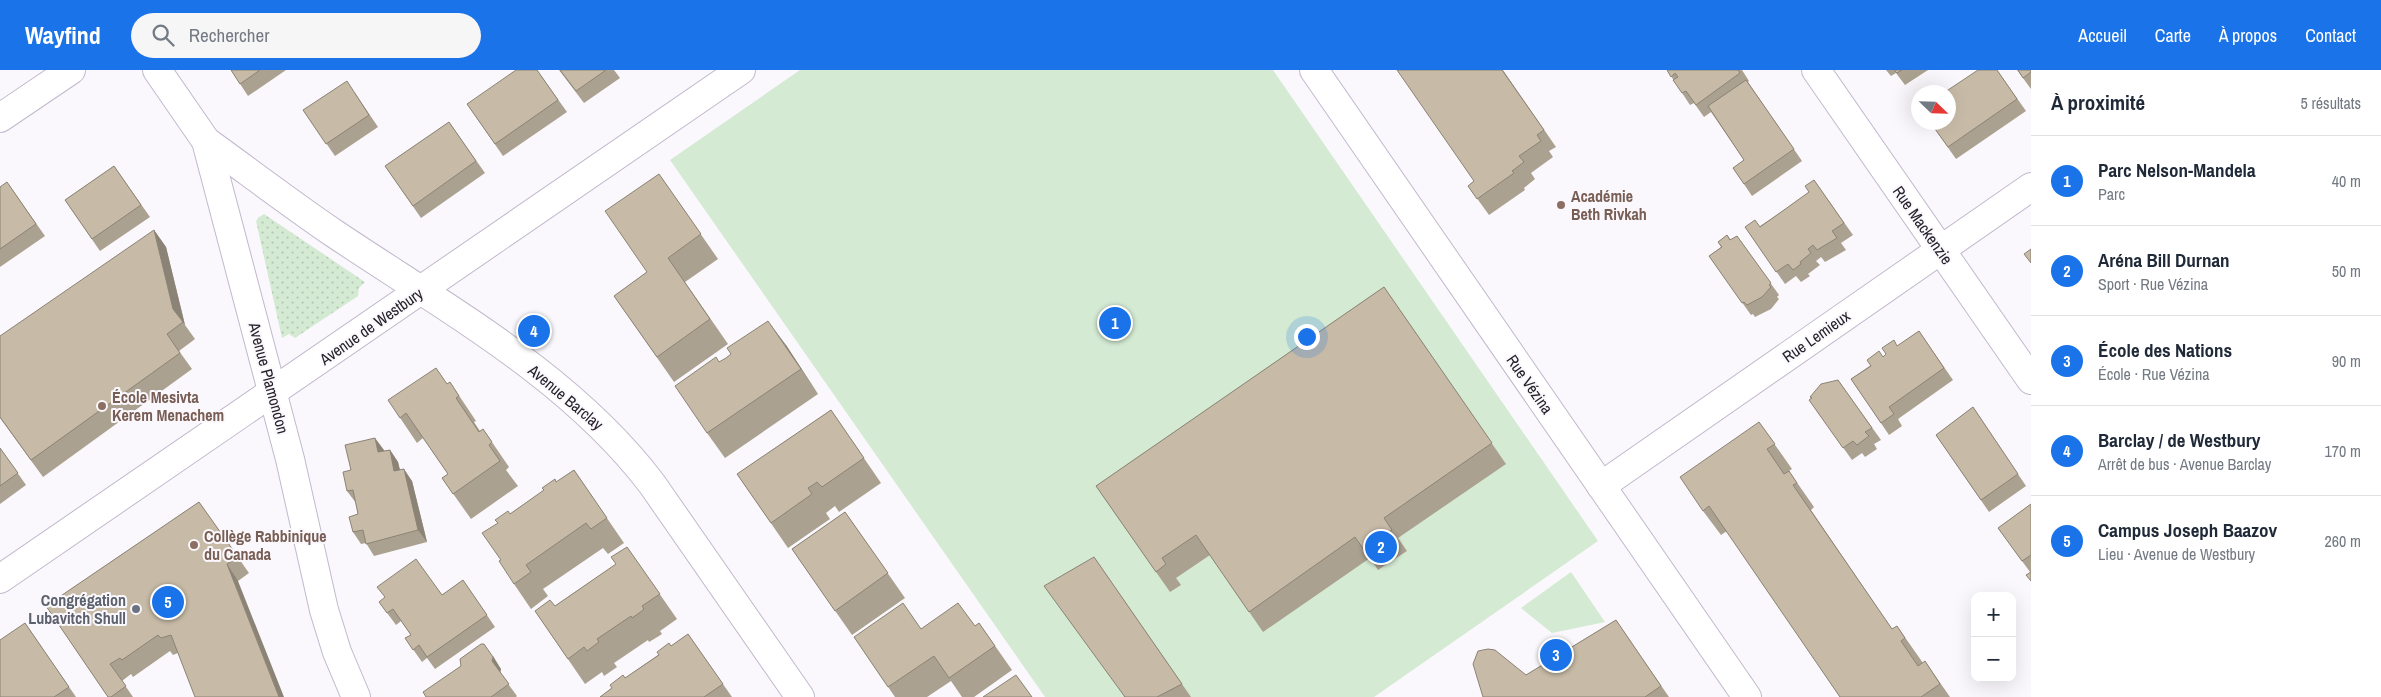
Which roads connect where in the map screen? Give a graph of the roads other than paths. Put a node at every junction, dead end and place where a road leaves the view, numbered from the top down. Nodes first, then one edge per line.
1 (71, 70) edge
2 (157, 70) edge
3 (741, 70) edge
4 (1314, 70) edge
5 (1816, 70) edge
6 (0, 118) edge
7 (206, 141) junction
8 (2031, 187) edge
9 (1941, 250) junction
10 (422, 291) junction
11 (2031, 380) edge
12 (273, 393) junction
13 (1601, 486) junction
14 (0, 579) edge
15 (356, 697) edge
16 (800, 697) edge
17 (1747, 697) edge

1 - 6 street
2 - 7 street, Avenue Plamondon
3 - 10 street, Avenue de Westbury
4 - 13 street, Rue Vézina
5 - 9 street, Rue Mackenzie
7 - 10 street, Avenue Barclay
7 - 12 street, Avenue Plamondon
8 - 9 street, Rue Lemieux
9 - 11 street, Rue Mackenzie
9 - 13 street, Rue Lemieux
10 - 12 street, Avenue de Westbury
10 - 16 street, Avenue Barclay
12 - 14 street, Avenue de Westbury
12 - 15 street, Avenue Plamondon
13 - 17 street, Rue Vézina

